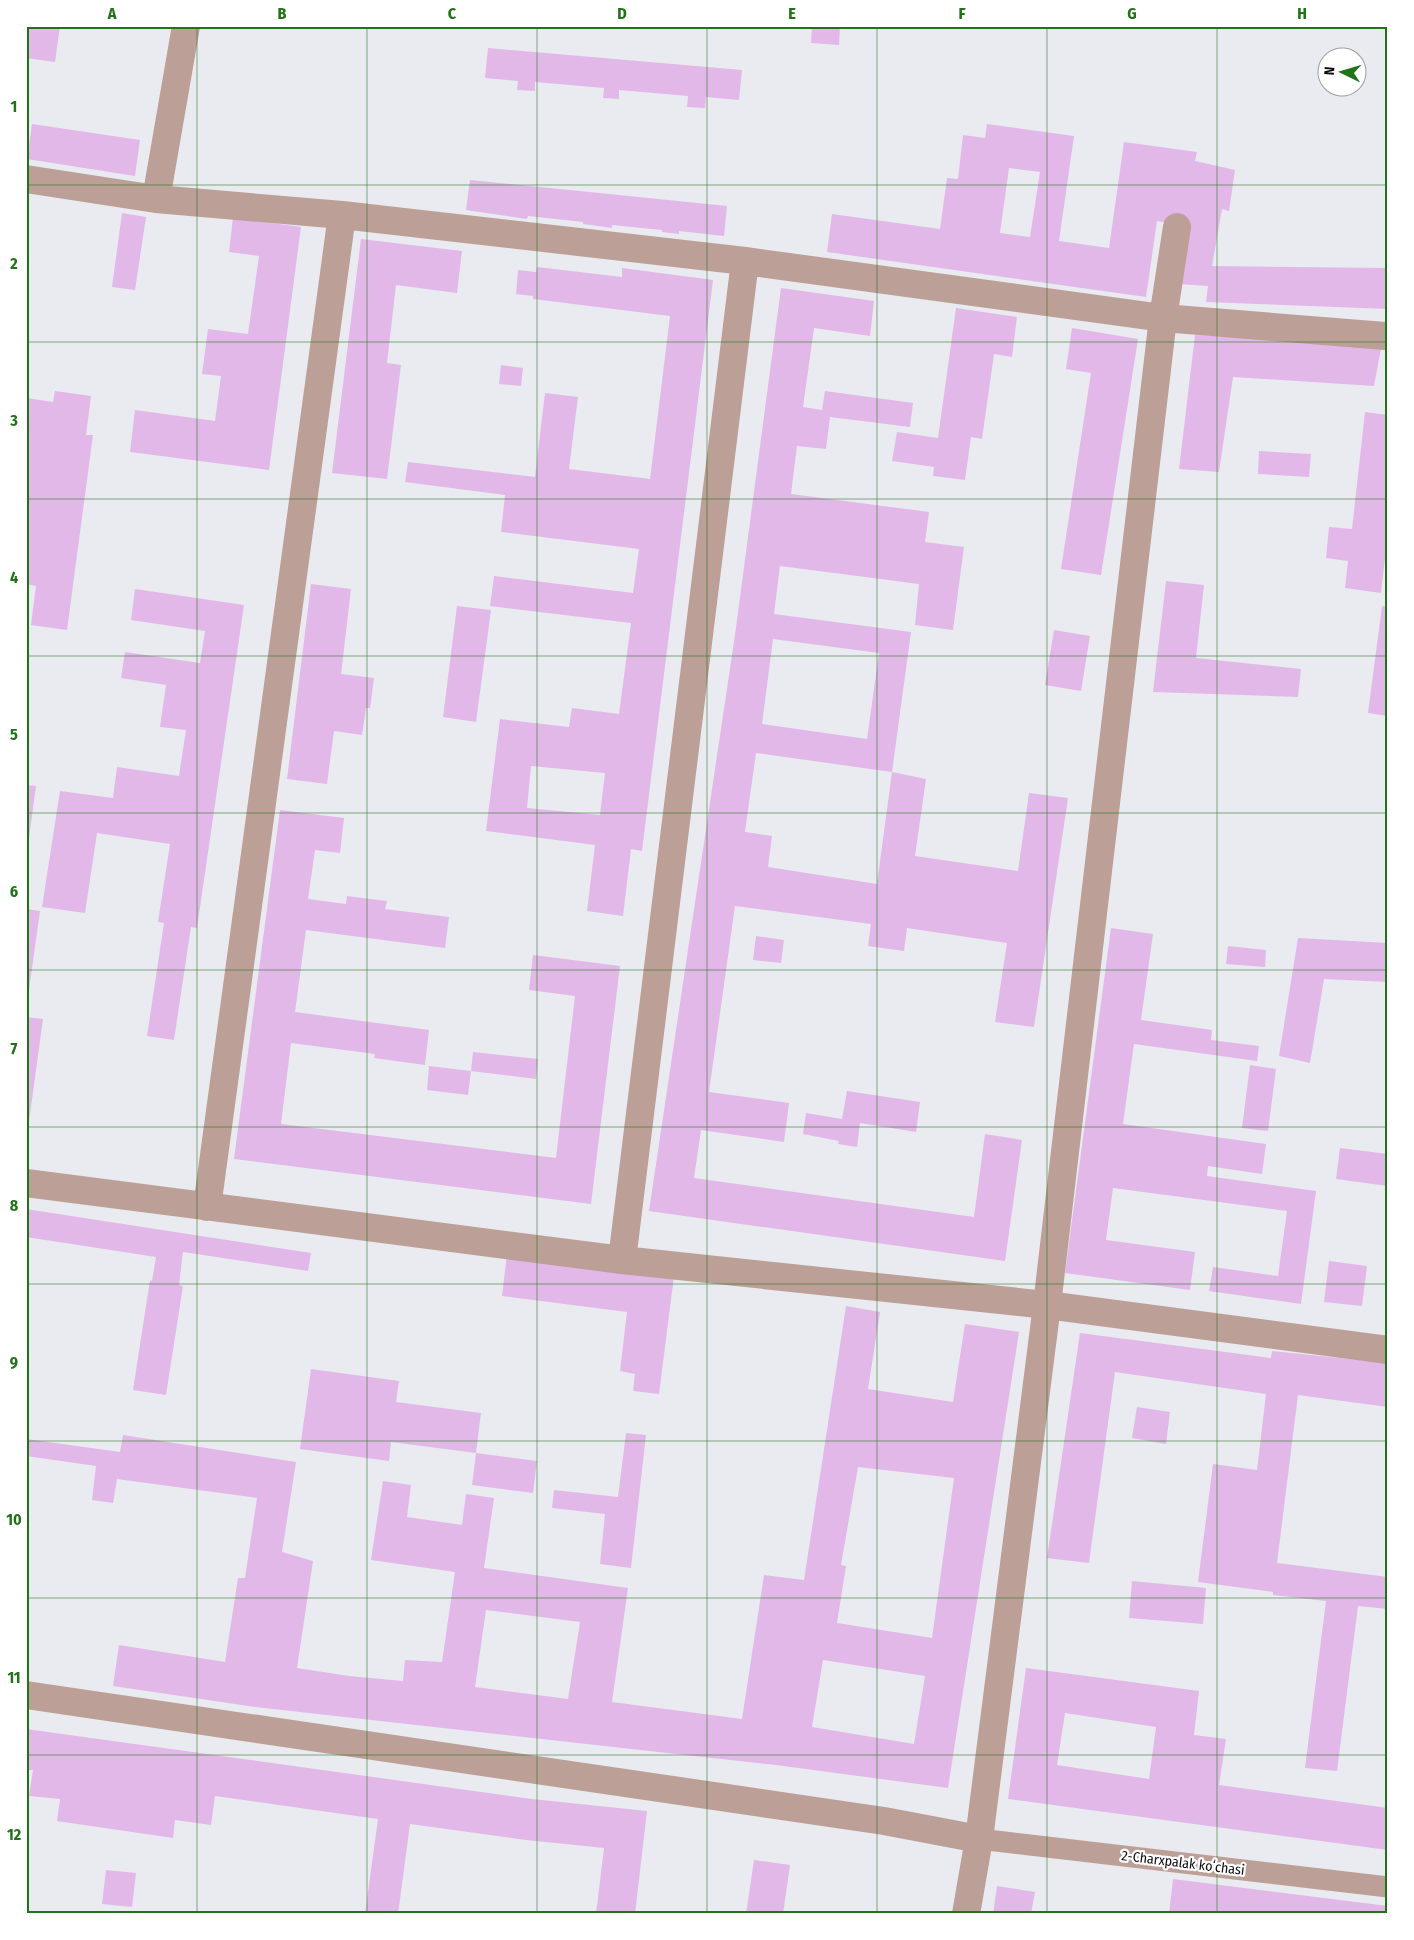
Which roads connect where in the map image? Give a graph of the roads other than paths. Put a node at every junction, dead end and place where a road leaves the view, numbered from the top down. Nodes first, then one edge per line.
1 (186, 26) edge
2 (26, 180) edge
3 (156, 199) junction
4 (342, 215) junction
5 (1177, 227) dead end
6 (745, 261) junction
7 (1163, 318) junction
8 (1385, 336) dead end
9 (26, 1183) edge
10 (207, 1207) junction
11 (622, 1260) junction
12 (1047, 1305) junction
13 (1388, 1350) edge
14 (26, 1696) edge
15 (978, 1838) junction
16 (1388, 1887) edge
17 (966, 1914) edge

1 - 3 street
2 - 3 street
3 - 4 street
4 - 6 street
4 - 10 street
5 - 7 street
6 - 7 street
6 - 11 street
7 - 8 street
7 - 12 street
9 - 10 street
10 - 11 street
11 - 12 street
12 - 13 street
12 - 15 street
14 - 15 street
15 - 16 lane, 2-Charxpalak koʻchasi
15 - 17 street

